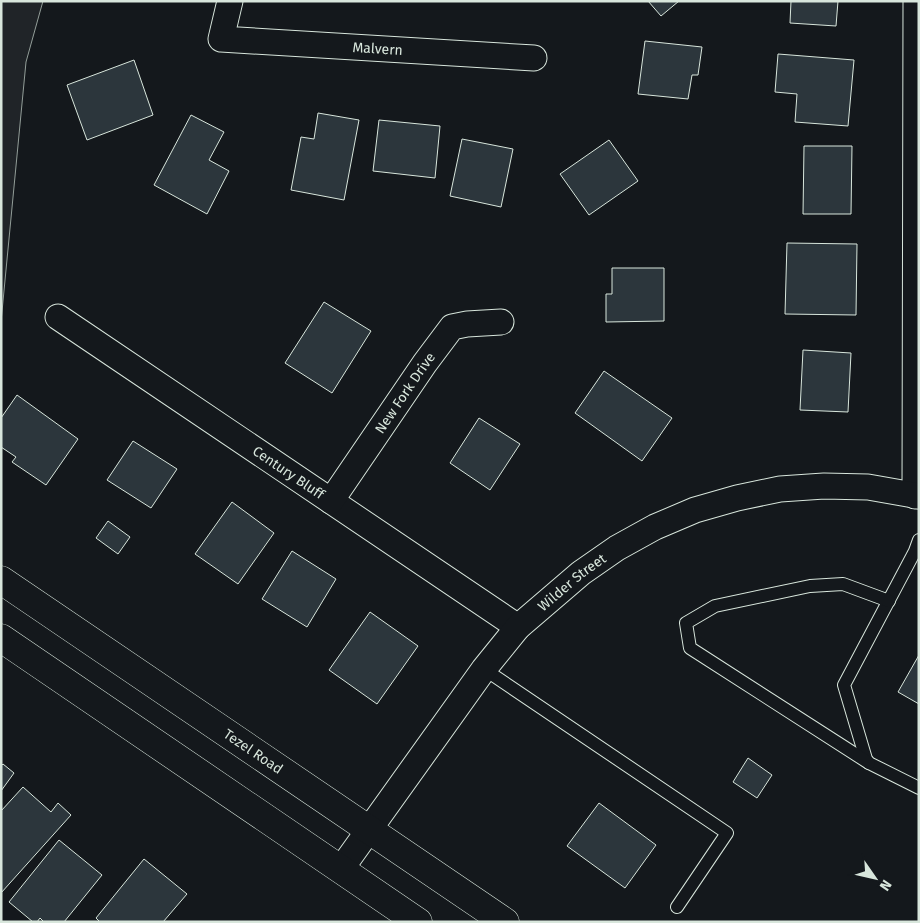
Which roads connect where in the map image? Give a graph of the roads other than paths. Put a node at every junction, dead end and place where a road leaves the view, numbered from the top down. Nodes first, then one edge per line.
1 (230, 1) edge
2 (916, 1) edge
3 (534, 58) dead end
4 (58, 317) dead end
5 (501, 322) dead end
6 (917, 496) edge
7 (331, 501) junction
8 (919, 540) edge
9 (1, 580) edge
10 (888, 601) junction
11 (518, 628) junction
12 (1, 638) edge
13 (484, 669) junction
14 (869, 763) junction
15 (919, 788) edge
16 (369, 830) junction
17 (341, 869) junction
18 (677, 907) dead end
19 (418, 922) edge
20 (505, 922) edge

1 - 3 street, Malvern
2 - 6 street
4 - 7 street, Century Bluff
5 - 7 street, New Fork Drive
6 - 11 street, Wilder Street
7 - 11 street, Century Bluff
8 - 10 lane
9 - 16 main road, Tezel Road
10 - 14 lane
10 - 14 lane
11 - 13 street, Wilder Street
12 - 17 main road
13 - 16 street, Wilder Street
13 - 18 lane
14 - 15 lane
16 - 17 street, Wilder Street
16 - 20 main road, Tezel Road
17 - 19 main road

